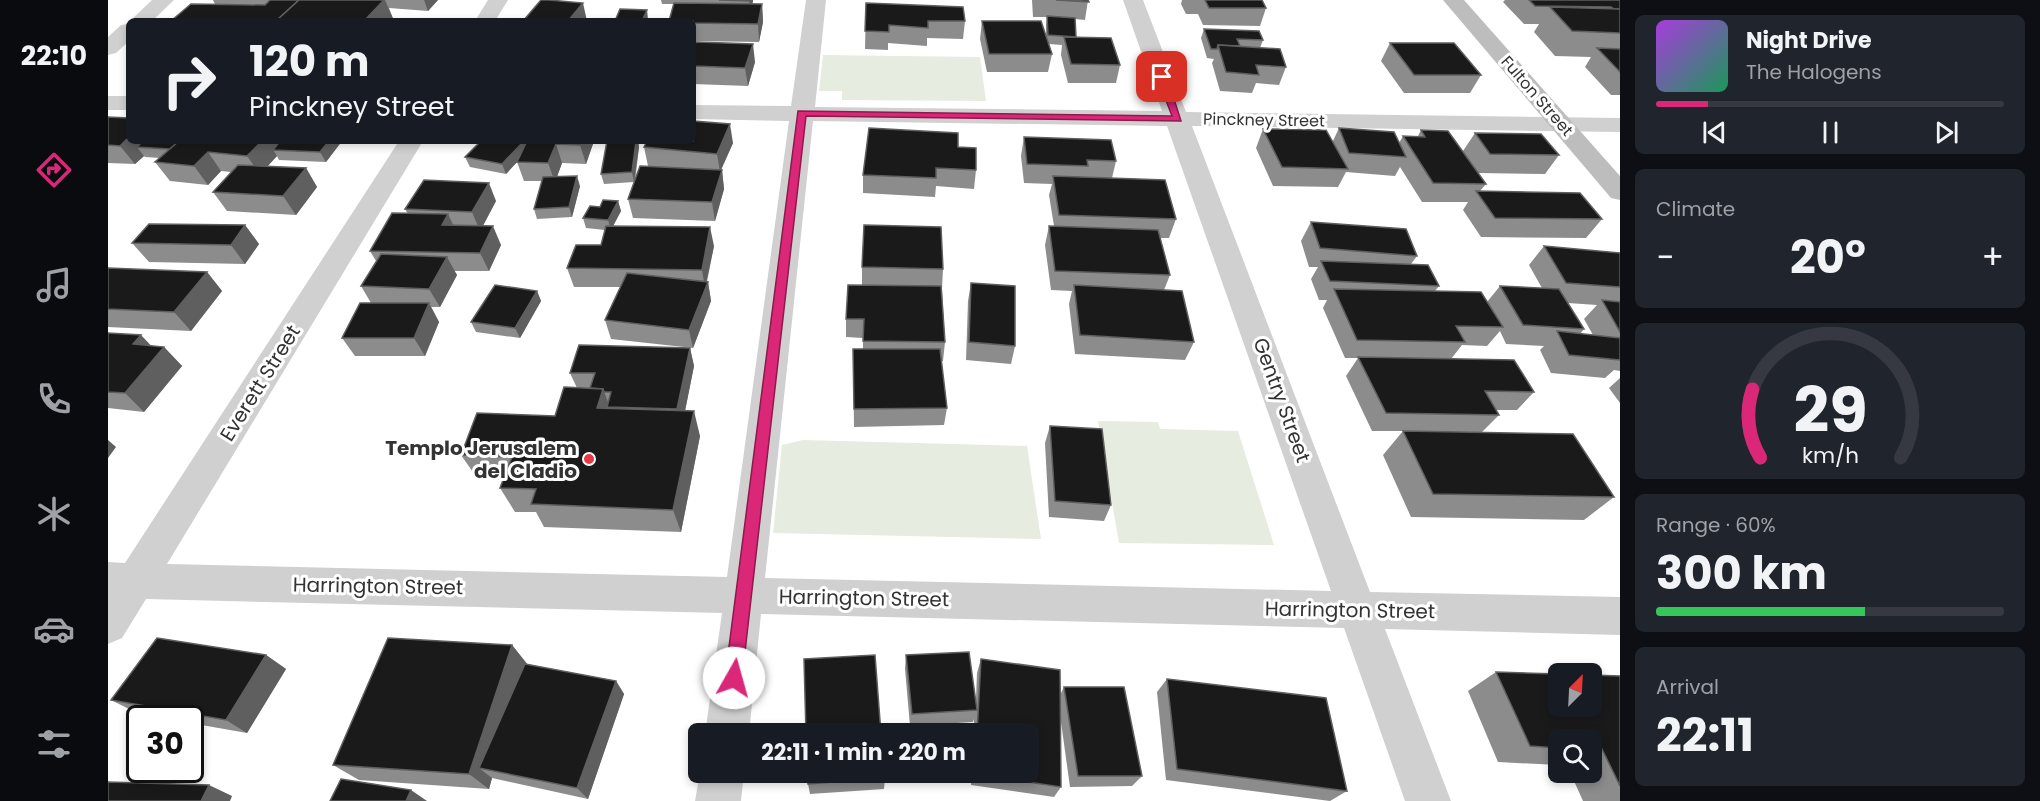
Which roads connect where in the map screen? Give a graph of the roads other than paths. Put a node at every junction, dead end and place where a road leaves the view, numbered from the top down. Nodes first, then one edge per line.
1 (164, 0) edge
2 (498, 0) edge
3 (816, 0) edge
4 (1133, 0) edge
5 (1453, 0) edge
6 (143, 18) edge
7 (487, 18) edge
8 (126, 33) edge
9 (108, 48) edge
10 (108, 103) edge
11 (126, 103) edge
12 (696, 112) edge
13 (802, 113) junction
14 (1178, 119) junction
15 (1562, 124) junction
16 (1620, 125) edge
17 (409, 144) edge
18 (1620, 192) edge
19 (122, 580) edge
20 (743, 596) junction
21 (1360, 610) junction
22 (1620, 616) edge
23 (108, 625) edge
24 (728, 723) edge
25 (720, 783) edge
26 (718, 801) edge
27 (1428, 801) edge

1 - 6 street
2 - 7 street
3 - 13 street
4 - 14 street, Gentry Street
5 - 15 street, Fulton Street
8 - 9 street
10 - 11 street
12 - 13 street, Pinckney Street
13 - 14 street, Pinckney Street
13 - 20 street
14 - 15 street, Pinckney Street
14 - 21 street, Gentry Street
15 - 16 street, Pinckney Street
15 - 18 street, Fulton Street
17 - 19 street, Everett Street
19 - 20 street, Harrington Street
19 - 23 street, Everett Street
20 - 21 street, Harrington Street
20 - 24 street
21 - 22 street, Harrington Street
21 - 27 street, Gentry Street
25 - 26 street

